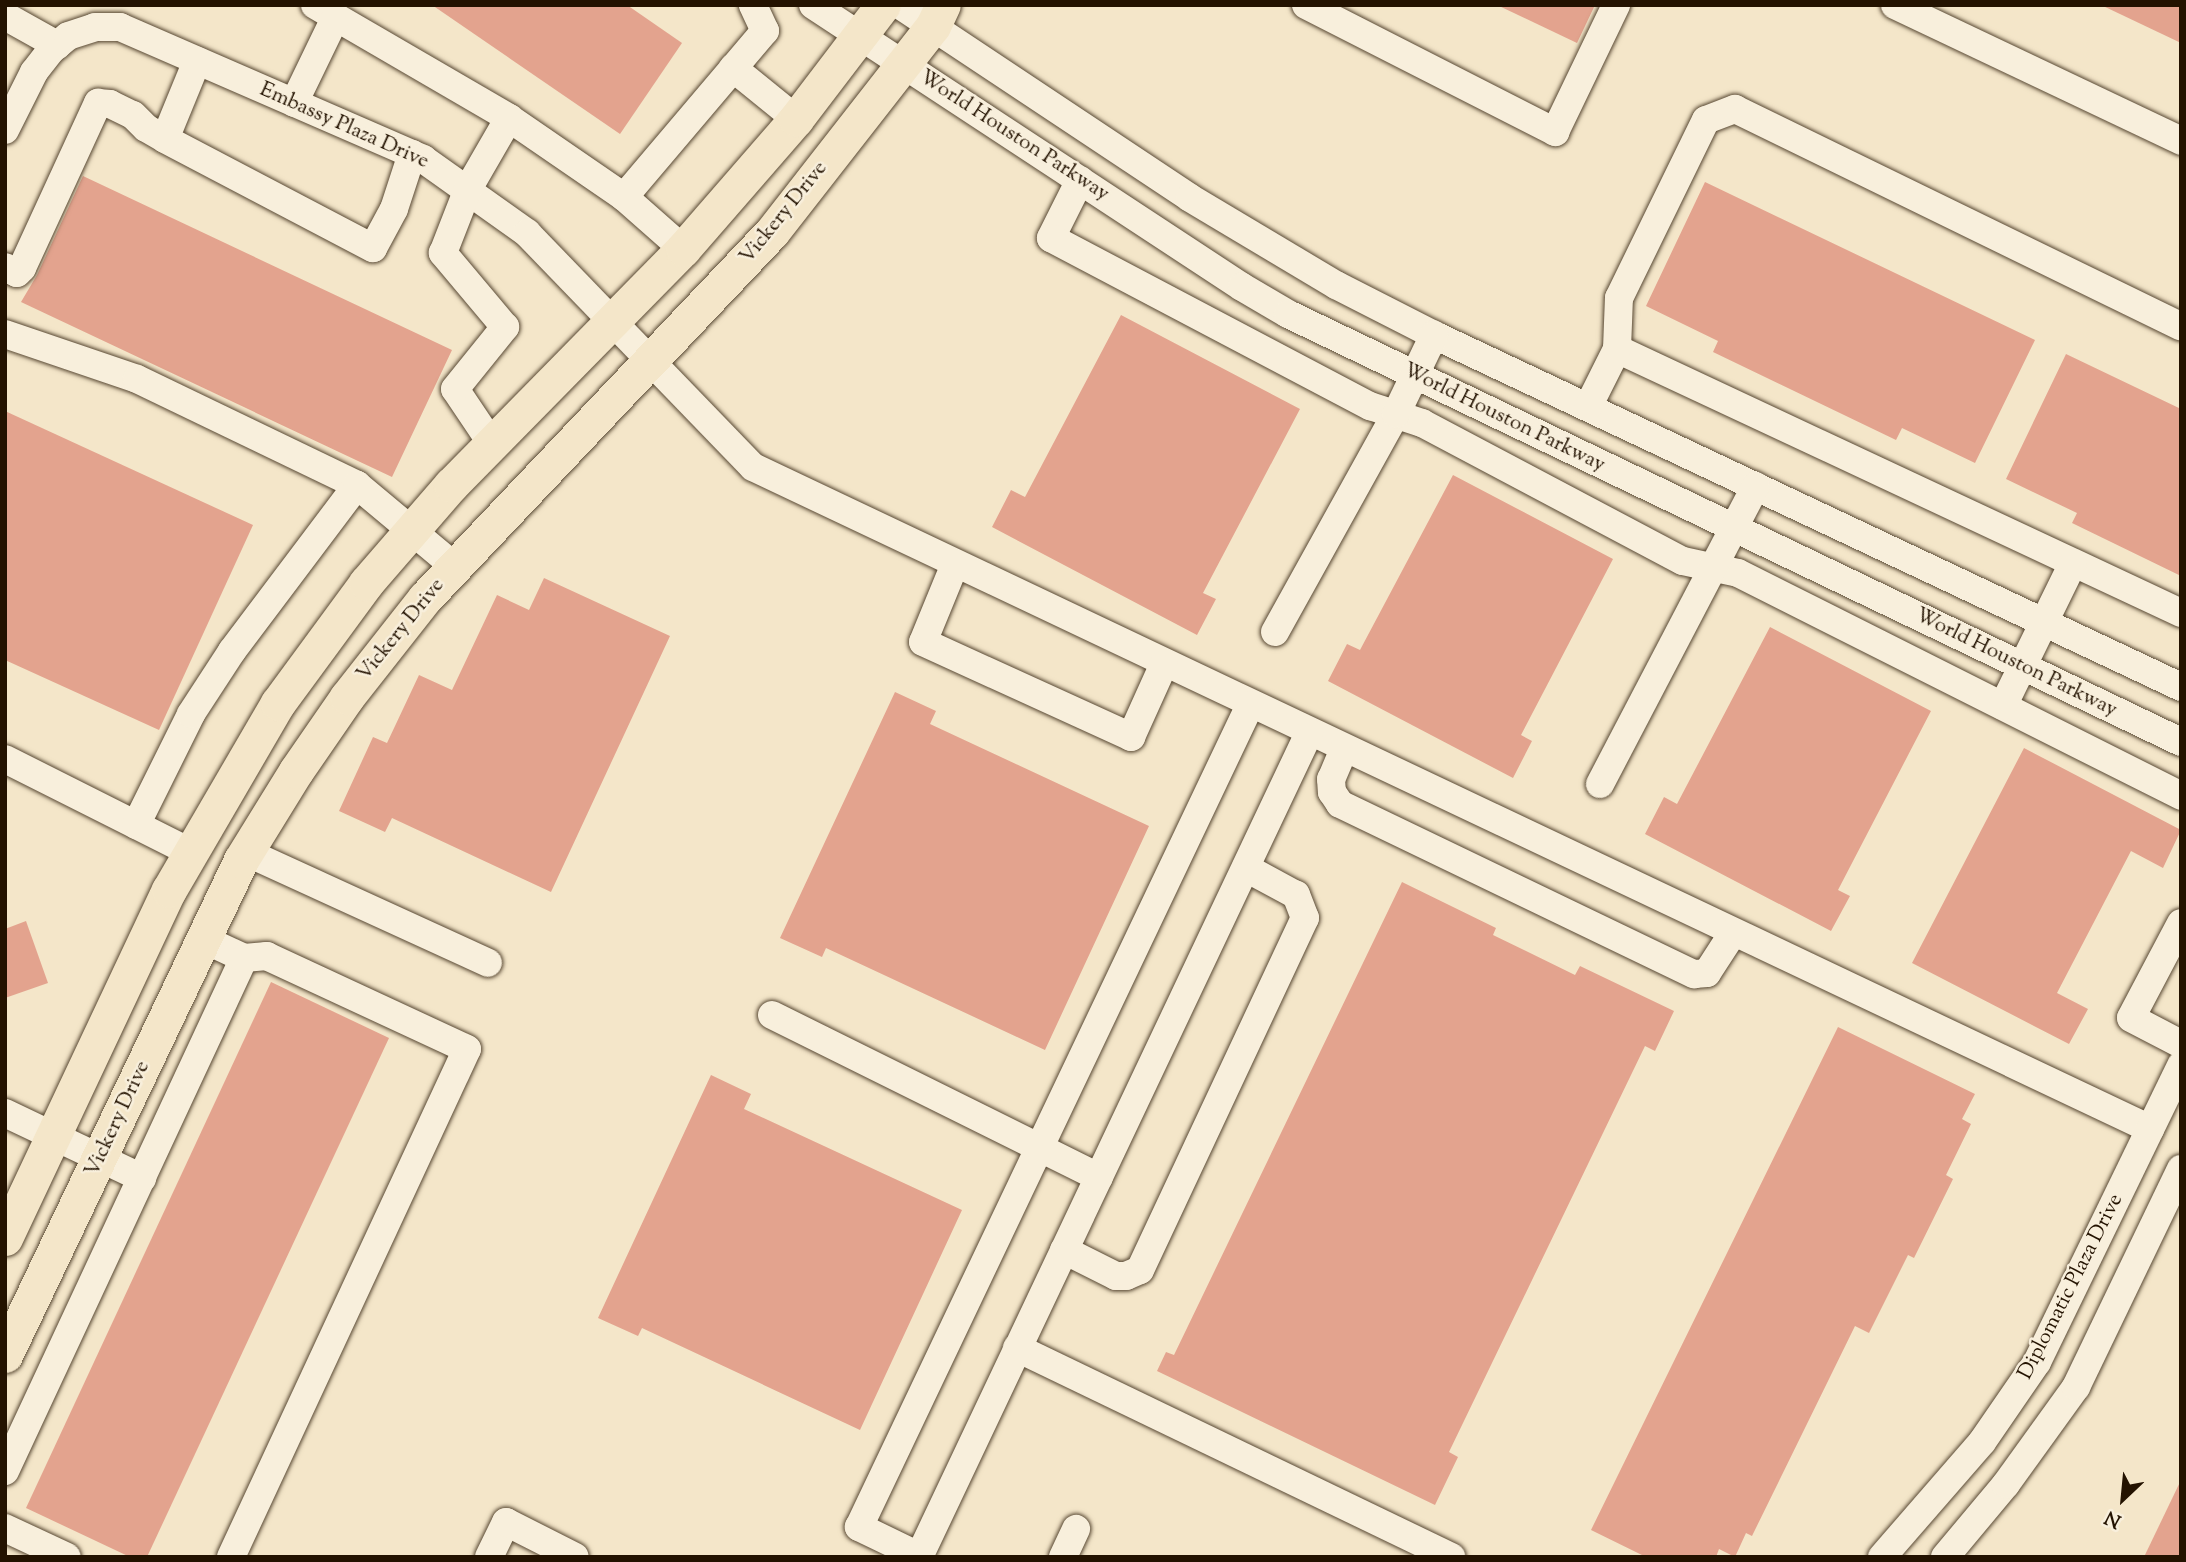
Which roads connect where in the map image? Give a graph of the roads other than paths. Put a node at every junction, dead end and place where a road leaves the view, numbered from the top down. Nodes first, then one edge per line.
1 (753, 5) edge
2 (813, 5) edge
3 (883, 5) edge
4 (900, 5) edge
5 (1306, 5) edge
6 (1616, 5) edge
7 (1895, 5) edge
8 (325, 12) edge
9 (5, 16) edge
10 (938, 16) edge
11 (861, 36) junction
12 (57, 45) junction
13 (197, 61) junction
14 (904, 64) junction
15 (733, 68) junction
16 (294, 103) junction
17 (509, 118) junction
18 (796, 119) junction
19 (5, 130) edge
20 (166, 138) junction
21 (2181, 141) edge
22 (412, 154) junction
23 (1080, 180) junction
24 (468, 189) junction
25 (624, 197) junction
26 (1191, 198) junction
27 (1167, 237) junction
28 (683, 249) junction
29 (5, 267) edge
30 (614, 321) junction
31 (2181, 327) edge
32 (5, 334) edge
33 (1434, 335) junction
34 (1617, 349) junction
35 (650, 360) junction
36 (1415, 376) junction
37 (1588, 407) junction
38 (1396, 414) junction
39 (492, 444) junction
40 (357, 485) junction
41 (1756, 486) junction
42 (1736, 529) junction
43 (411, 531) junction
44 (2073, 563) junction
45 (955, 564) junction
46 (454, 566) junction
47 (1716, 568) junction
48 (2181, 614) edge
49 (2042, 621) junction
50 (1275, 632) dead end
51 (1164, 664) junction
52 (2022, 666) junction
53 (2181, 687) edge
54 (1250, 705) junction
55 (2003, 706) junction
56 (1309, 733) junction
57 (2181, 742) edge
58 (1344, 749) junction
59 (5, 759) edge
60 (1600, 784) dead end
61 (2181, 796) edge
62 (136, 825) junction
63 (190, 852) junction
64 (246, 852) junction
65 (1247, 868) junction
66 (2181, 923) edge
67 (1733, 933) junction
68 (203, 939) junction
69 (244, 958) junction
70 (488, 963) dead end
71 (772, 1015) dead end
72 (2181, 1044) edge
73 (2181, 1065) edge
74 (5, 1113) edge
75 (2150, 1129) junction
76 (55, 1135) junction
77 (1039, 1149) junction
78 (100, 1157) junction
79 (2181, 1169) edge
80 (1099, 1177) junction
81 (142, 1178) junction
82 (5, 1238) edge
83 (1064, 1250) junction
84 (1017, 1348) junction
85 (5, 1356) edge
86 (2037, 1362) junction
87 (2076, 1387) junction
88 (5, 1471) edge
89 (5, 1528) edge
90 (1076, 1530) dead end
91 (919, 1556) edge
92 (67, 1557) edge
93 (231, 1557) edge
94 (489, 1557) edge
95 (575, 1557) edge
96 (1063, 1557) edge
97 (1451, 1557) edge
98 (1882, 1557) edge
99 (1945, 1557) edge

1 - 15 street
2 - 11 street, World Houston Parkway
3 - 11 main road
4 - 10 street
5 - 6 street
7 - 21 street
8 - 16 street
8 - 17 street
9 - 12 street
10 - 14 main road, Vickery Drive
10 - 26 street
11 - 14 street, World Houston Parkway
11 - 18 main road
12 - 13 street, Embassy Plaza Drive
12 - 19 street
13 - 16 street, Embassy Plaza Drive
13 - 20 street
14 - 23 street, World Houston Parkway
14 - 35 main road, Vickery Drive
15 - 18 street
15 - 25 street
16 - 22 street, Embassy Plaza Drive
17 - 24 street
17 - 25 street
18 - 28 main road
20 - 22 street
20 - 29 street
22 - 24 street, Embassy Plaza Drive
23 - 27 street, World Houston Parkway
23 - 38 street
24 - 30 street, Embassy Plaza Drive
24 - 39 street
25 - 28 street
26 - 27 street
26 - 33 street
27 - 36 street, World Houston Parkway
28 - 30 main road
30 - 35 street, Embassy Plaza Drive
30 - 39 main road
31 - 34 street
32 - 40 street
33 - 36 street
33 - 37 street
34 - 37 street
34 - 44 street
35 - 45 street, Embassy Plaza Drive
35 - 46 main road, Vickery Drive
36 - 38 street
36 - 42 street, World Houston Parkway
37 - 41 street
38 - 47 street
38 - 50 street
39 - 43 main road
40 - 43 street
40 - 62 street
41 - 42 street
41 - 49 street
42 - 47 street
42 - 52 street, World Houston Parkway
43 - 46 street
43 - 63 main road
44 - 48 street
44 - 49 street
45 - 51 street
45 - 51 street
46 - 64 main road, Vickery Drive
47 - 55 street
47 - 60 street
49 - 52 street
49 - 53 street
51 - 54 street
52 - 55 street
52 - 57 street, World Houston Parkway
54 - 56 street
54 - 77 street
55 - 61 street
56 - 58 street
56 - 65 street
58 - 67 street
58 - 67 street
59 - 62 street
62 - 63 street
63 - 76 main road
64 - 68 main road, Vickery Drive
64 - 70 street
65 - 80 street
65 - 83 street
66 - 72 street
67 - 75 street
68 - 69 street
68 - 78 main road, Vickery Drive
69 - 81 street
69 - 93 street
71 - 77 street
73 - 75 street, Diplomatic Plaza Drive
74 - 76 street
75 - 86 street, Diplomatic Plaza Drive
76 - 78 street
76 - 82 main road
77 - 80 street
77 - 91 street
78 - 81 street
78 - 85 main road, Vickery Drive
79 - 87 street
80 - 83 street
81 - 88 street
83 - 84 street
84 - 91 street
84 - 97 street
86 - 87 street
86 - 98 street, Diplomatic Plaza Drive
87 - 99 street
89 - 92 street
90 - 96 street
94 - 95 street

